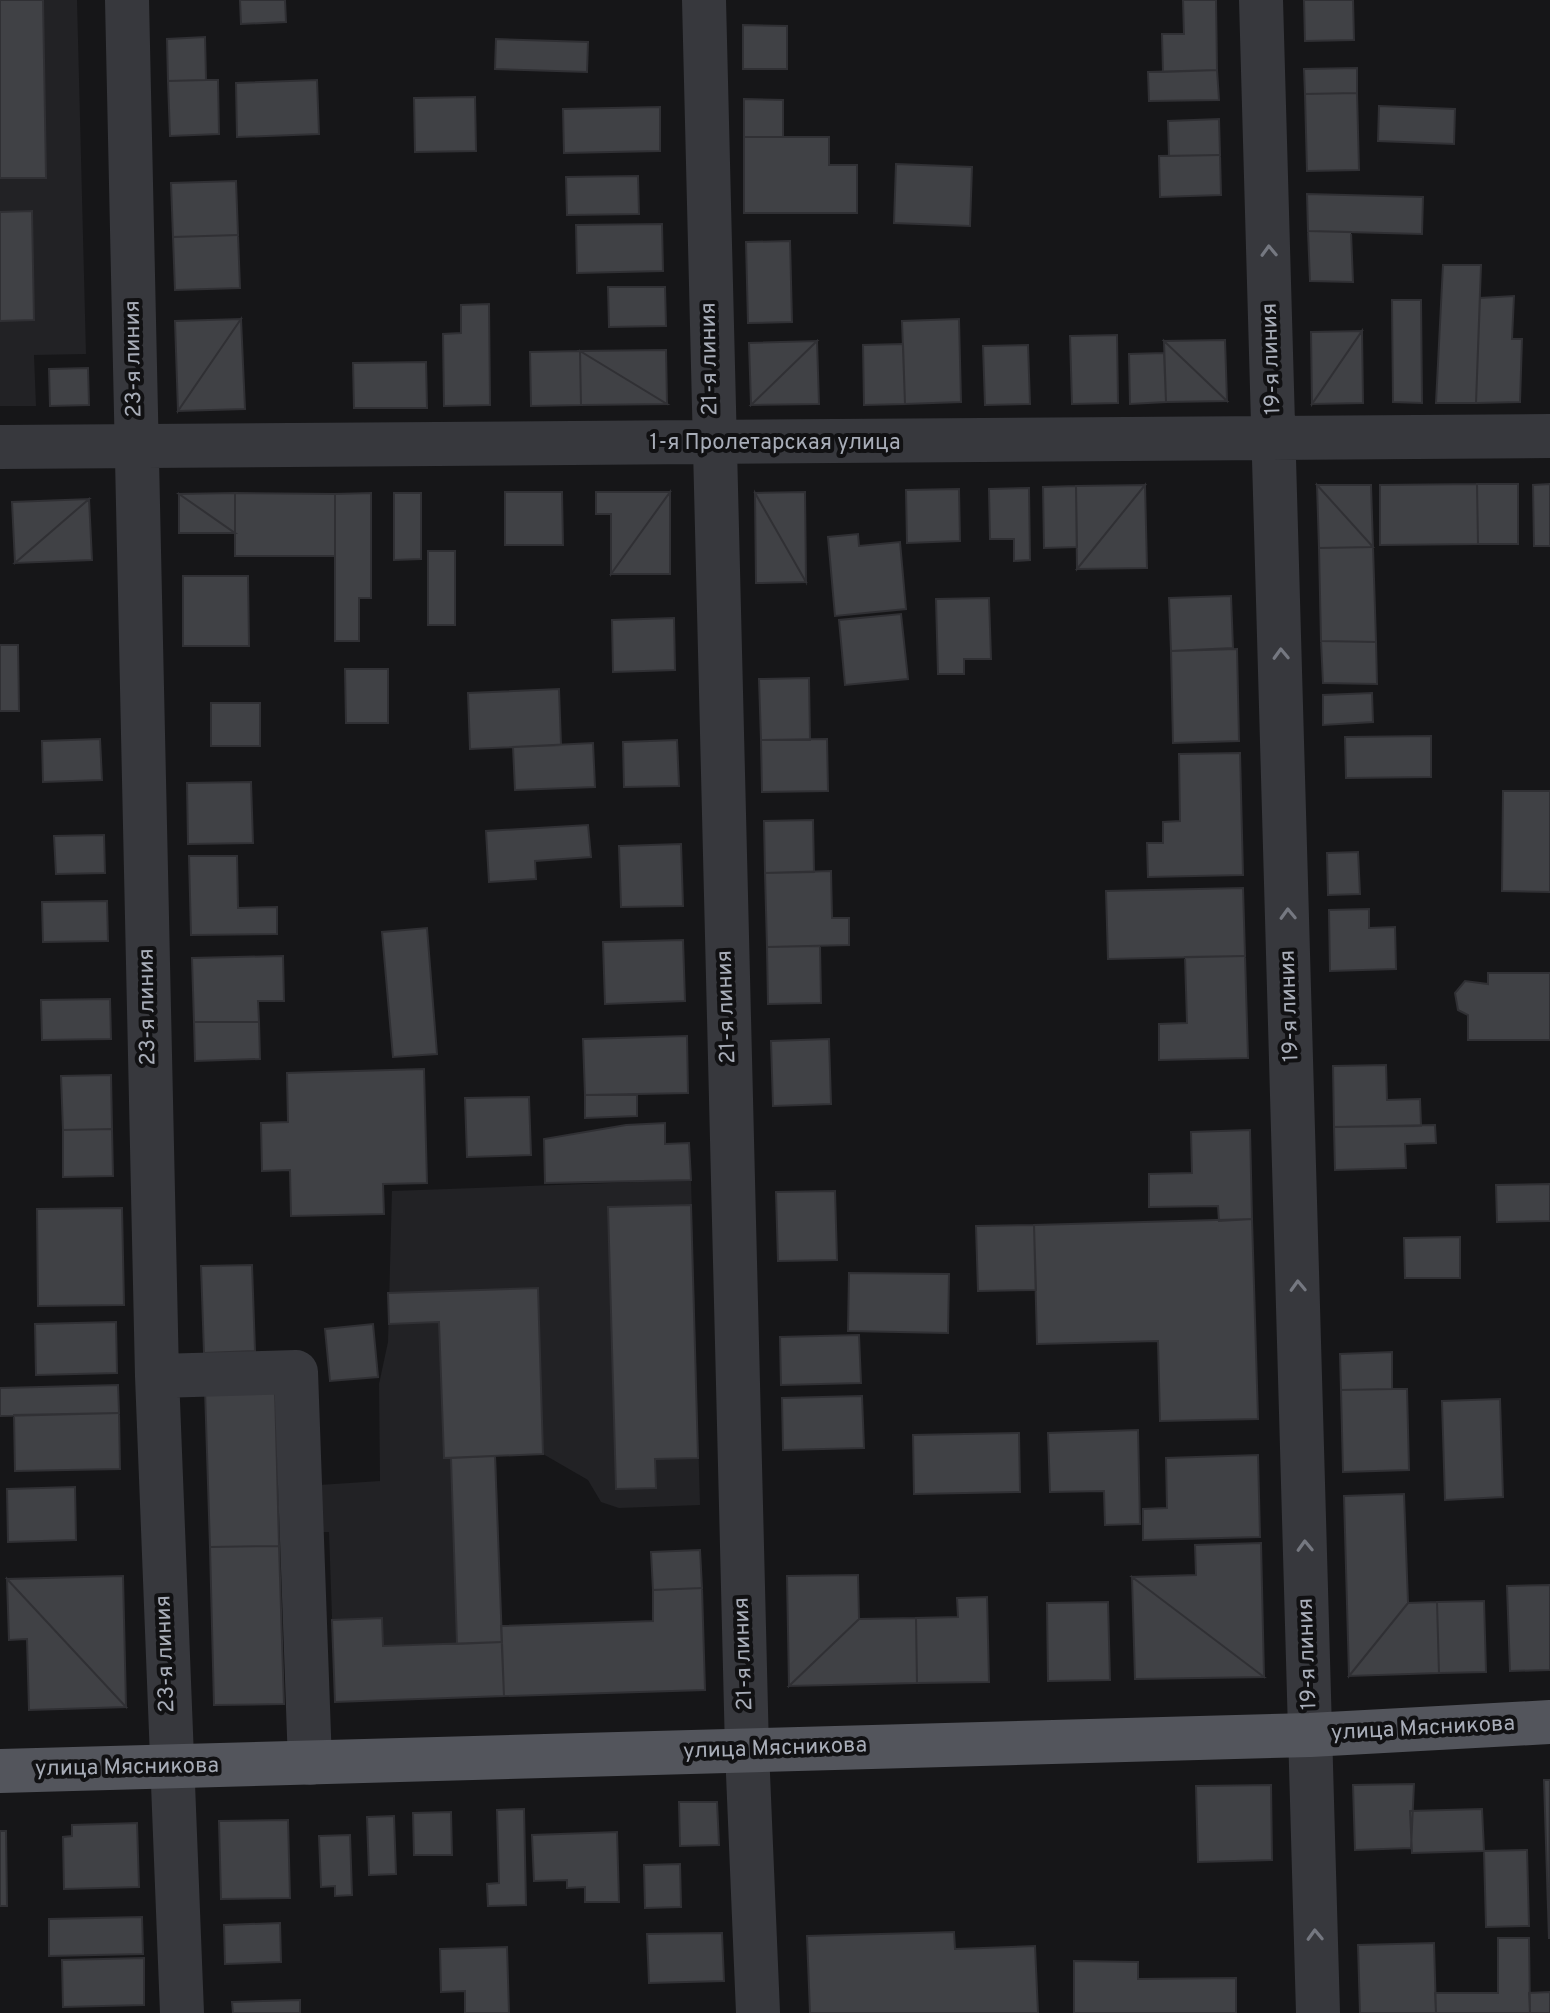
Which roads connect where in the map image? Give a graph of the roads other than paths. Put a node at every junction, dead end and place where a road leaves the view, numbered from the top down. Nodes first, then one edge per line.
1 (127, 0) edge
2 (704, 0) edge
3 (1261, 0) edge
4 (1550, 436) edge
5 (1275, 441) junction
6 (712, 443) junction
7 (135, 445) junction
8 (0, 447) edge
9 (157, 1376) junction
10 (1550, 1722) edge
11 (1310, 1735) junction
12 (747, 1750) junction
13 (310, 1763) junction
14 (170, 1767) junction
15 (0, 1771) edge
16 (182, 2013) edge
17 (758, 2013) edge
18 (1318, 2013) edge

1 - 7 street, 23-я линия
2 - 6 street, 21-я линия
5 -> 3 street, 19-я линия
4 - 5 street, 1-я Пролетарская улица
5 - 6 street, 1-я Пролетарская улица
11 -> 5 street, 19-я линия
6 - 7 street, 1-я Пролетарская улица
6 - 12 street, 21-я линия
7 - 8 street, 1-я Пролетарская улица
7 - 9 street, 23-я линия
9 - 13 street
9 - 14 street, 23-я линия
10 - 11 main road, улица Мясникова
11 - 12 main road, улица Мясникова
18 -> 11 street, 19-я линия
12 - 13 main road, улица Мясникова
12 - 17 street, 21-я линия
13 - 14 main road, улица Мясникова
14 - 15 main road, улица Мясникова
14 - 16 street, 23-я линия

